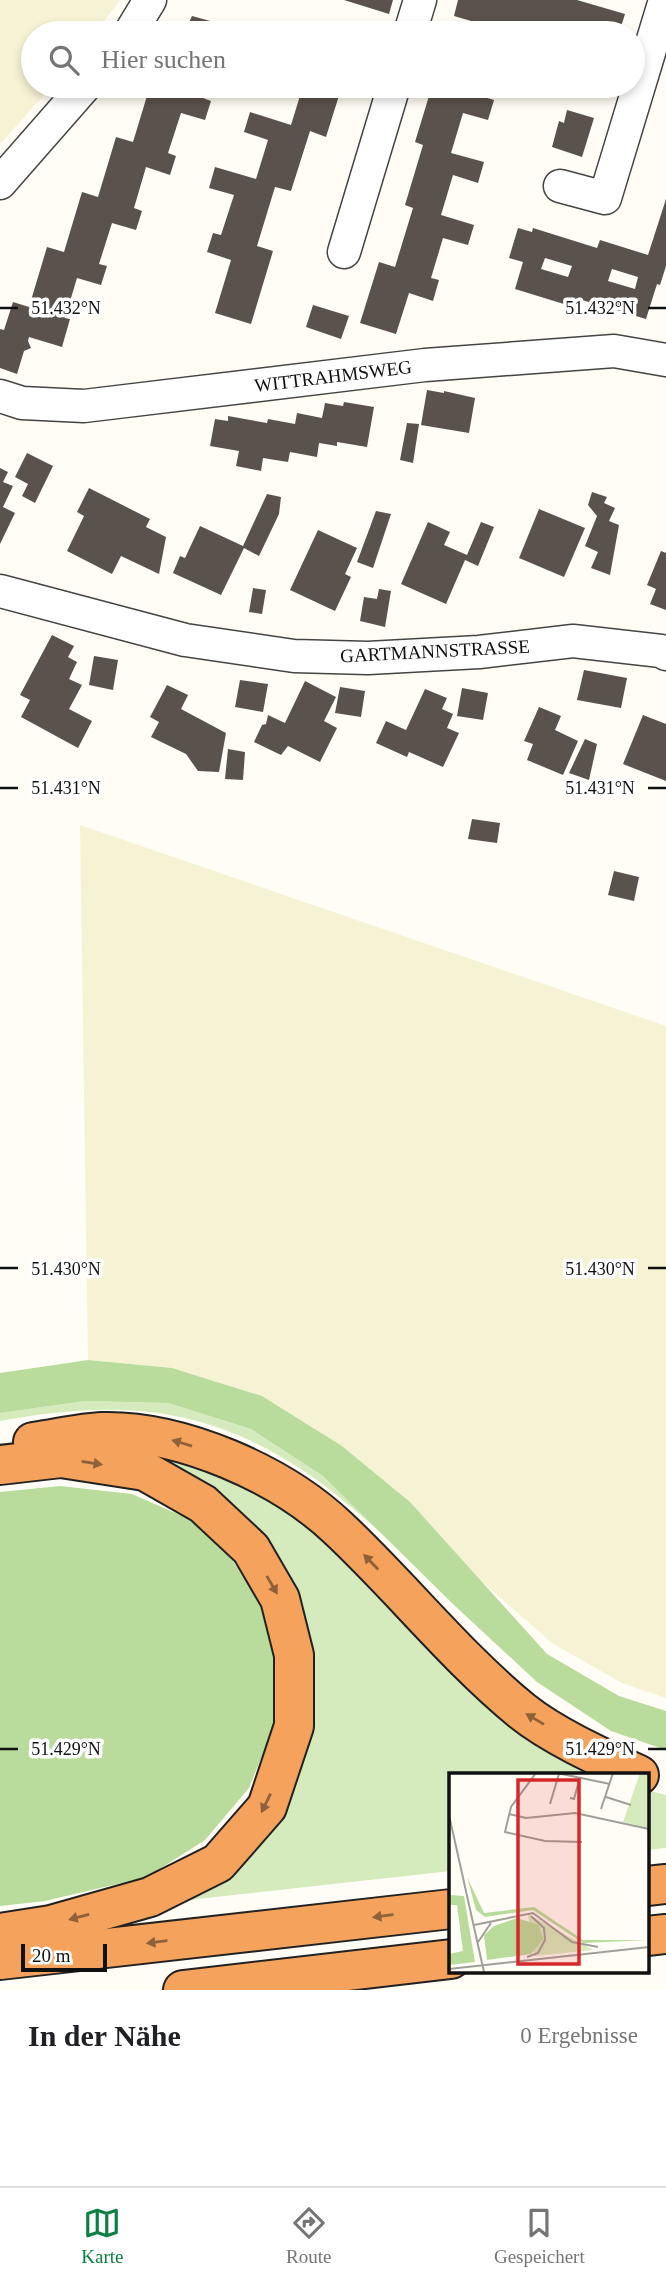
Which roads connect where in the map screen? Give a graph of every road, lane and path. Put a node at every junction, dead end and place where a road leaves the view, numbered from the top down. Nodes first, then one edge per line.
1 (150, 0) edge
2 (420, 0) edge
3 (665, 0) edge
4 (137, 21) edge
5 (414, 21) edge
6 (645, 66) edge
7 (74, 98) edge
8 (390, 98) edge
9 (635, 98) edge
10 (0, 183) edge
11 (560, 186) dead end
12 (344, 252) dead end
13 (666, 360) edge
14 (0, 396) edge
15 (0, 591) edge
16 (666, 654) edge
17 (0, 1446) edge
18 (0, 1465) edge
19 (635, 1773) edge
20 (648, 1777) edge
21 (666, 1783) edge
22 (666, 1884) edge
23 (648, 1886) edge
24 (449, 1909) edge
25 (0, 1933) edge
26 (666, 1934) edge
27 (648, 1937) edge
28 (449, 1959) edge
29 (0, 1960) edge
30 (183, 1990) edge

1 - 4 street
2 - 5 street
3 - 6 street
7 - 10 street
8 - 12 street
9 - 11 street
13 - 14 street, WITTRAHMSWEG
15 - 16 street, GARTMANNSTRASSE
19 -> 17 highway
18 -> 25 highway
20 - 21 highway
22 - 23 highway
24 -> 29 highway
26 - 27 highway
28 - 30 highway

